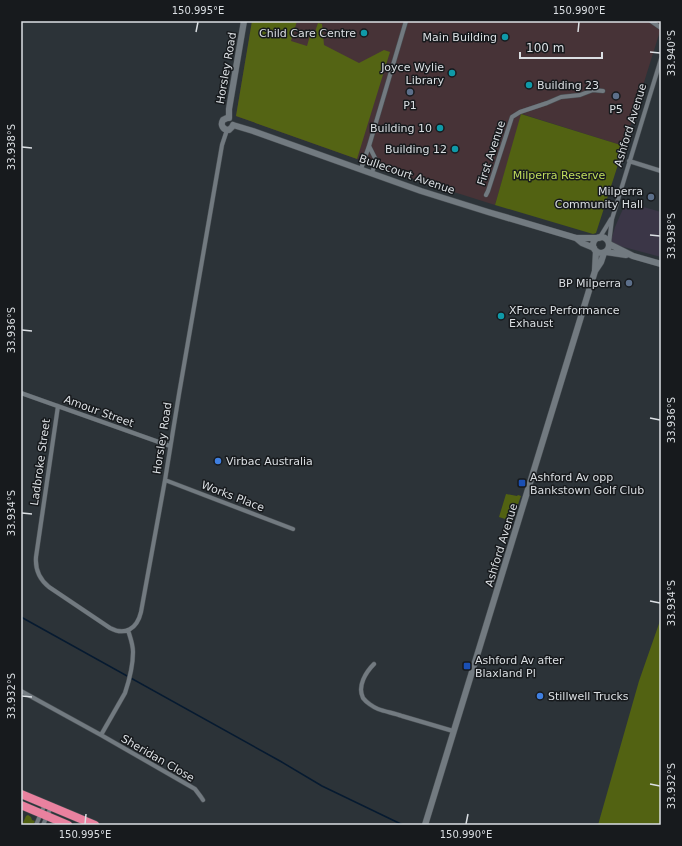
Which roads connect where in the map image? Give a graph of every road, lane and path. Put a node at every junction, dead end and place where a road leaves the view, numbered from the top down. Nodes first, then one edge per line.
1 (244, 21) edge
2 (406, 21) edge
3 (651, 21) edge
4 (661, 28) edge
5 (661, 59) edge
6 (603, 91) dead end
7 (229, 118) junction
8 (233, 125) junction
9 (227, 130) junction
10 (369, 146) junction
11 (630, 161) junction
12 (360, 169) junction
13 (661, 171) edge
14 (372, 173) junction
15 (486, 195) dead end
16 (612, 219) junction
17 (576, 238) junction
18 (600, 238) junction
19 (609, 243) junction
20 (595, 249) junction
21 (605, 252) junction
22 (634, 256) junction
23 (661, 264) edge
24 (595, 271) junction
25 (21, 393) edge
26 (58, 406) junction
27 (170, 446) junction
28 (165, 480) junction
29 (293, 529) dead end
30 (128, 630) junction
31 (374, 664) dead end
32 (21, 691) edge
33 (453, 731) junction
34 (101, 735) junction
35 (21, 794) edge
36 (203, 800) dead end
37 (21, 805) edge
38 (48, 805) junction
39 (44, 815) junction
40 (425, 823) edge
41 (63, 824) edge
42 (36, 825) edge
43 (43, 825) edge
44 (94, 825) edge

1 - 7 main road, Horsley Road
2 - 10 street
3 - 4 street
5 - 11 street, Ashford Avenue
6 - 15 street, First Avenue
7 - 8 main road
7 - 9 main road
8 - 9 main road
8 - 12 main road, Bullecourt Avenue
9 - 27 street, Horsley Road
10 - 12 street
10 - 14 street
11 - 13 street
11 - 16 street, Ashford Avenue
12 - 14 main road, Bullecourt Avenue
14 - 17 main road, Bullecourt Avenue
16 - 18 street, Ashford Avenue
16 - 19 street, Ashford Avenue
17 - 18 main road, Bullecourt Avenue
17 - 20 main road, Bullecourt Avenue
18 - 19 main road
18 - 20 main road
19 - 21 main road
19 - 22 main road
20 - 21 main road
20 - 24 main road, Ashford Avenue
21 - 22 main road
21 - 24 main road, Ashford Avenue
22 - 23 main road
24 - 33 main road, Ashford Avenue
25 - 26 street, Amour Street
26 - 27 street, Amour Street
26 - 30 street, Ladbroke Street
27 - 28 street, Horsley Road
28 - 29 street, Works Place
28 - 30 street, Horsley Road
30 - 34 street
31 - 33 street
32 - 34 street, Sheridan Close
33 - 40 main road, Ashford Avenue
34 - 36 street, Sheridan Close
35 - 38 highway
37 - 39 highway
38 - 39 street
38 - 39 street
38 - 44 highway
39 - 41 highway
39 - 42 street
39 - 43 street

